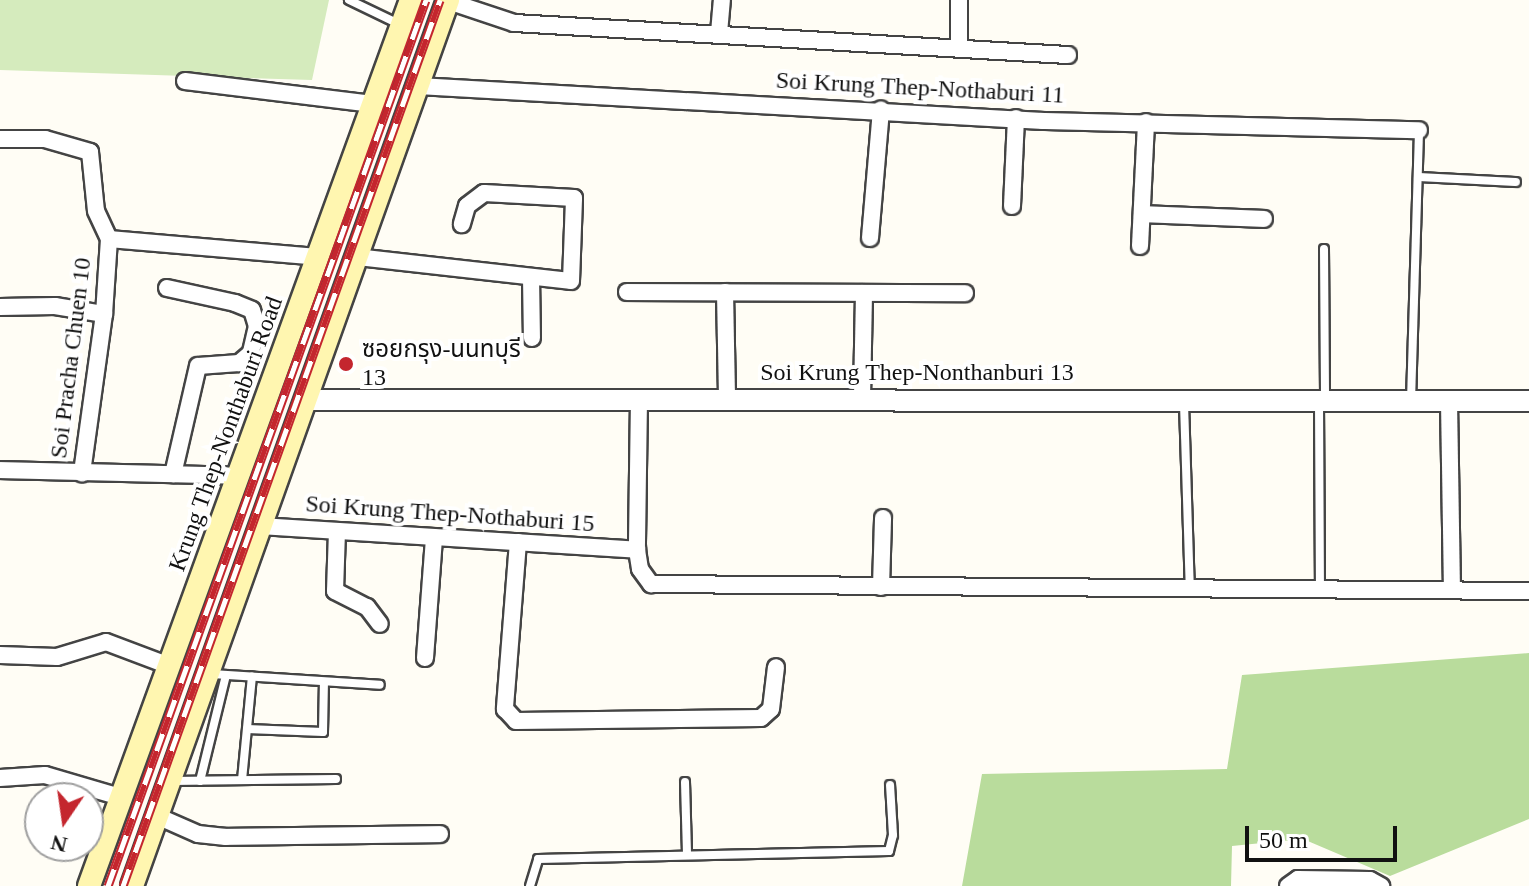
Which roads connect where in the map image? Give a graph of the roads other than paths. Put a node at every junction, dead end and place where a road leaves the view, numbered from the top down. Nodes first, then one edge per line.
1 (349, 0) edge
2 (411, 0) edge
3 (722, 0) edge
4 (959, 0) edge
5 (448, 1) edge
6 (402, 25) junction
7 (719, 33) junction
8 (959, 49) junction
9 (1068, 55) dead end
10 (185, 81) dead end
11 (418, 86) junction
12 (371, 104) junction
13 (881, 109) junction
14 (1016, 118) junction
15 (1146, 122) junction
16 (1419, 130) joint
17 (0, 139) edge
18 (1418, 177) junction
19 (1516, 182) dead end
20 (1012, 206) dead end
21 (1142, 214) junction
22 (1264, 219) dead end
23 (462, 224) dead end
24 (870, 238) dead end
25 (109, 239) junction
26 (1140, 246) dead end
27 (1324, 249) dead end
28 (317, 257) junction
29 (357, 257) junction
30 (531, 277) junction
31 (167, 288) dead end
32 (627, 292) dead end
33 (725, 292) junction
34 (864, 293) junction
35 (965, 293) dead end
36 (0, 307) edge
37 (104, 314) junction
38 (532, 338) dead end
39 (270, 390) junction
40 (727, 398) junction
41 (862, 398) junction
42 (639, 399) junction
43 (306, 400) junction
44 (1184, 401) junction
45 (1449, 401) junction
46 (1529, 401) edge
47 (1322, 403) junction
48 (1411, 403) junction
49 (0, 470) edge
50 (82, 473) junction
51 (173, 474) junction
52 (239, 476) junction
53 (883, 518) dead end
54 (260, 526) junction
55 (337, 531) junction
56 (434, 537) junction
57 (518, 542) junction
58 (637, 550) junction
59 (881, 587) junction
60 (1320, 589) junction
61 (1190, 590) junction
62 (1452, 590) junction
63 (1529, 591) edge
64 (380, 624) dead end
65 (0, 655) edge
66 (425, 658) dead end
67 (170, 666) junction
68 (776, 667) dead end
69 (216, 674) junction
70 (252, 676) junction
71 (324, 682) junction
72 (380, 685) dead end
73 (247, 729) junction
74 (0, 778) edge
75 (336, 779) dead end
76 (242, 780) junction
77 (171, 781) junction
78 (200, 781) junction
79 (685, 782) dead end
80 (890, 785) dead end
81 (120, 797) junction
82 (157, 816) junction
83 (440, 834) dead end
84 (687, 853) junction
85 (89, 886) edge
86 (132, 886) edge
87 (530, 886) edge
88 (1288, 886) edge
89 (1381, 886) edge

1 - 6 lane
2 - 6 main road, Krung Thep-Nonthaburi Road
3 - 7 street
4 - 8 street
5 - 7 street
5 - 11 main road
6 - 12 main road, Krung Thep-Nonthaburi Road
7 - 8 street
8 - 9 street
10 - 12 street
11 - 13 street, Soi Krung Thep-Nothaburi 11
11 - 29 main road
12 - 28 main road, Krung Thep-Nonthaburi Road
13 - 14 street, Soi Krung Thep-Nothaburi 11
13 - 24 street
14 - 15 street, Soi Krung Thep-Nothaburi 11
14 - 20 street
15 - 16 street, Soi Krung Thep-Nothaburi 11
15 - 21 street
16 - 18 lane
17 - 25 street, Soi Pracha Chuen 10
18 - 19 lane
18 - 48 lane
21 - 22 street
21 - 26 street
23 - 30 street
25 - 28 street
25 - 37 street, Soi Pracha Chuen 10
27 - 47 lane
28 - 39 main road, Krung Thep-Nonthaburi Road
29 - 30 street
29 - 43 main road
30 - 38 street
31 - 51 street
32 - 33 street
33 - 34 street
33 - 40 street
34 - 35 street
34 - 41 street
36 - 37 street
37 - 50 street, Soi Pracha Chuen 10
39 - 43 main road
39 - 52 main road, Krung Thep-Nonthaburi Road
40 - 41 street, Soi Krung Thep-Nonthanburi 13
40 - 42 street, Soi Krung Thep-Nonthanburi 13
41 - 44 street, Soi Krung Thep-Nonthanburi 13
42 - 43 street, Soi Krung Thep-Nonthanburi 13
42 - 58 street
43 - 54 main road
44 - 47 street, Soi Krung Thep-Nonthanburi 13
44 - 61 lane
45 - 46 street, Soi Krung Thep-Nonthanburi 13
45 - 48 street, Soi Krung Thep-Nonthanburi 13
45 - 62 street
47 - 48 street, Soi Krung Thep-Nonthanburi 13
47 - 60 lane
49 - 50 street
50 - 51 street
51 - 52 street
52 - 67 main road, Krung Thep-Nonthaburi Road
53 - 59 street
54 - 55 street, Soi Krung Thep-Nothaburi 15
54 - 69 main road
55 - 56 street, Soi Krung Thep-Nothaburi 15
55 - 64 street
56 - 57 street, Soi Krung Thep-Nothaburi 15
56 - 66 street
57 - 58 street, Soi Krung Thep-Nothaburi 15
57 - 68 street
58 - 59 street
59 - 61 street
60 - 61 street
60 - 62 street
62 - 63 street
65 - 67 street
67 - 81 main road, Krung Thep-Nonthaburi Road
69 - 70 lane
69 - 77 main road
69 - 78 lane
70 - 71 lane
70 - 73 lane
71 - 72 lane
71 - 73 lane
73 - 76 lane
74 - 81 street
75 - 76 lane
76 - 78 lane
77 - 78 lane
77 - 82 main road
79 - 84 lane
80 - 84 lane
81 - 85 main road, Krung Thep-Nonthaburi Road
82 - 83 street
82 - 86 main road
84 - 87 lane
88 - 89 street

